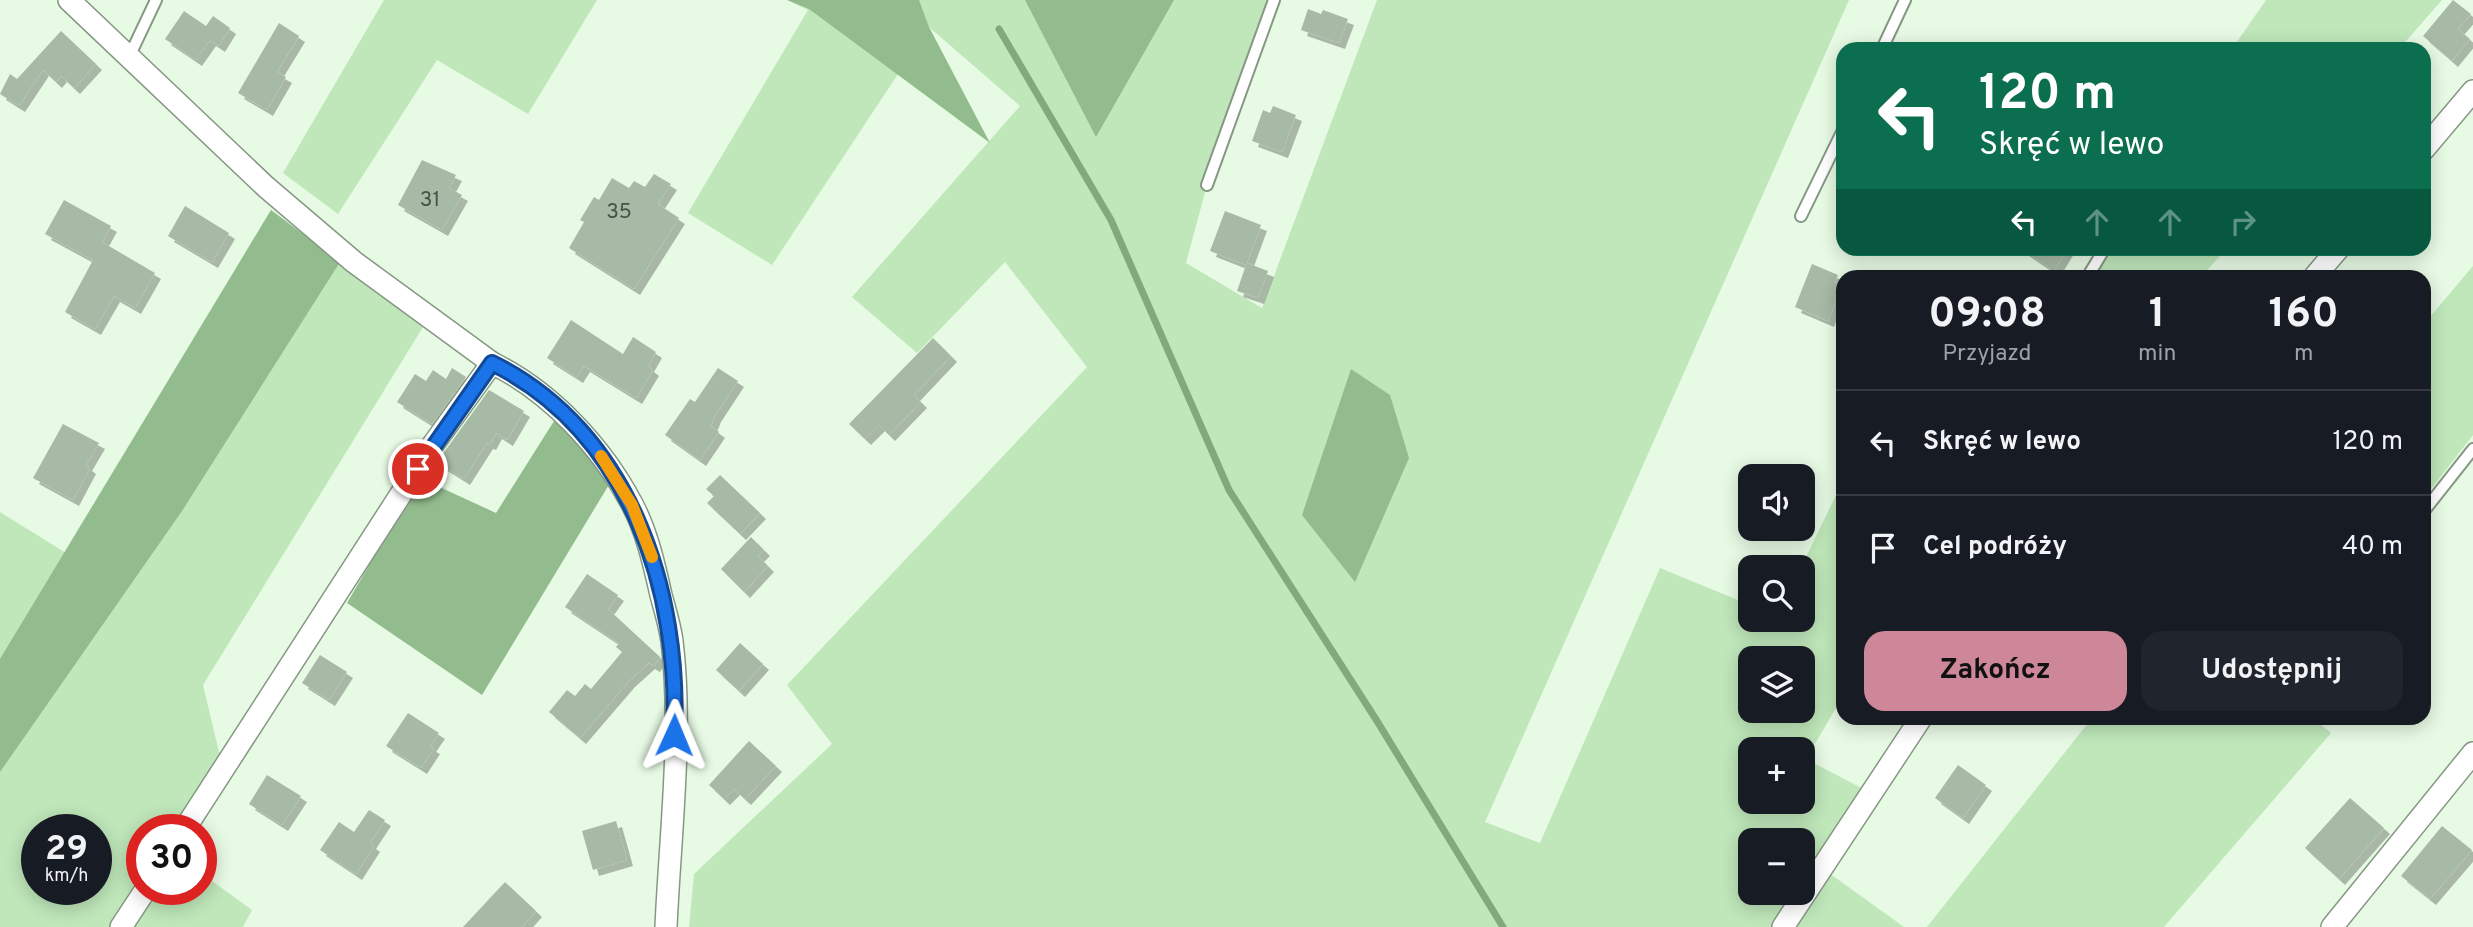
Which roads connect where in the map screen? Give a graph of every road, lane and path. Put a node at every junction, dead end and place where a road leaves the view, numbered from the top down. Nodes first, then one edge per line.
1 (69, 0) edge
2 (156, 0) edge
3 (1274, 0) edge
4 (1905, 0) edge
5 (1885, 42) edge
6 (129, 57) junction
7 (2473, 91) edge
8 (2431, 141) edge
9 (1836, 144) edge
10 (1207, 185) dead end
11 (1801, 216) dead end
12 (2332, 256) edge
13 (2320, 270) edge
14 (492, 363) junction
15 (2473, 449) edge
16 (2431, 502) edge
17 (1917, 725) edge
18 (2473, 753) edge
19 (194, 814) edge
20 (135, 905) edge
21 (121, 927) edge
22 (666, 927) edge
23 (1783, 927) edge
24 (2332, 927) edge

1 - 6 street
2 - 6 lane
3 - 10 lane
4 - 5 lane
6 - 14 street
7 - 8 street
9 - 11 lane
12 - 13 street
14 - 19 street
14 - 22 street
15 - 16 lane
17 - 23 street
18 - 24 street
20 - 21 street

